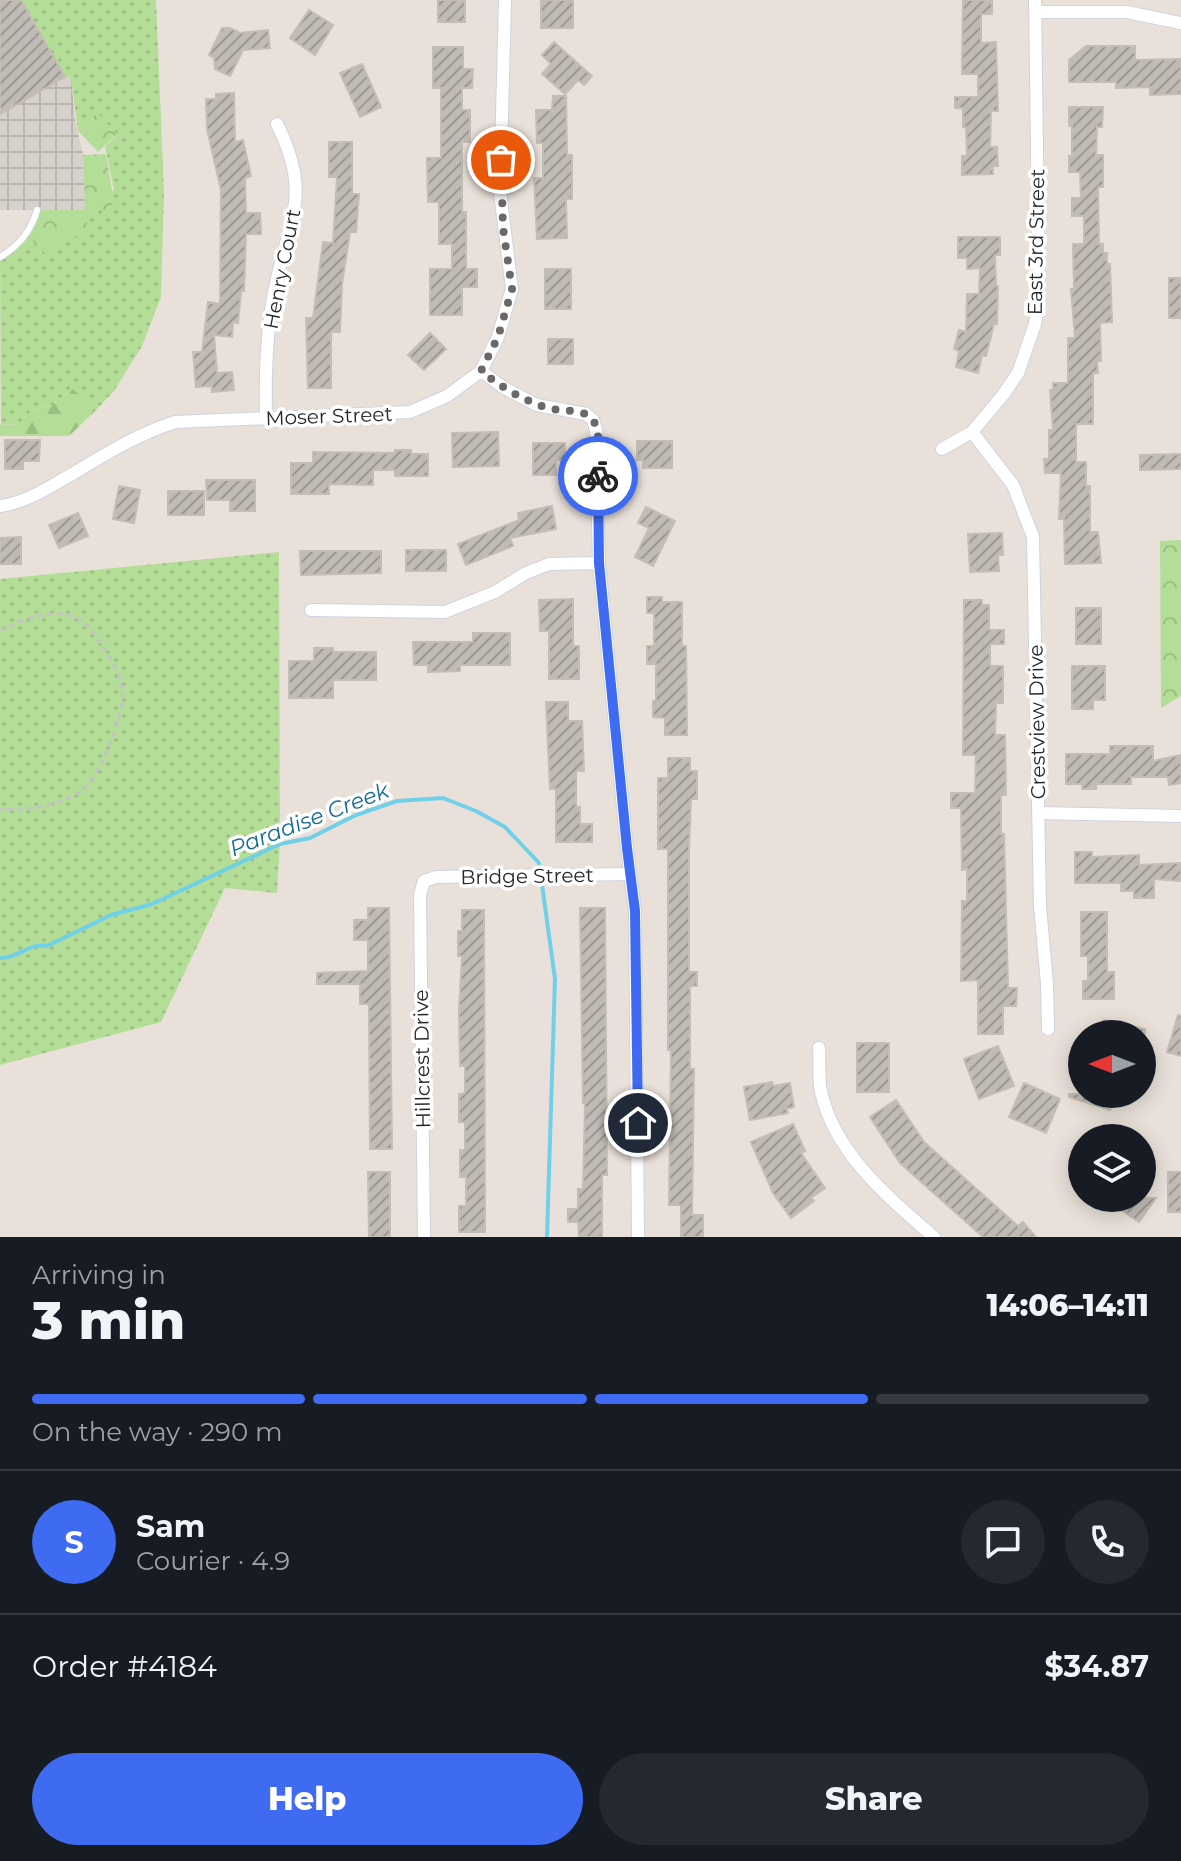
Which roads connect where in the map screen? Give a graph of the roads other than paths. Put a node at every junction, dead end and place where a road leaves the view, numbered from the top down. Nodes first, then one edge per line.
1 (505, 0) edge
2 (1036, 6) edge
3 (1181, 23) edge
4 (277, 124) dead end
5 (37, 210) dead end
6 (0, 257) edge
7 (481, 371) junction
8 (266, 417) junction
9 (972, 432) junction
10 (942, 449) dead end
11 (0, 506) edge
12 (599, 563) junction
13 (311, 610) dead end
14 (1039, 813) junction
15 (1181, 816) edge
16 (630, 874) junction
17 (424, 881) joint
18 (1048, 1029) dead end
19 (819, 1048) dead end
20 (638, 1235) dead end
21 (424, 1237) edge
22 (934, 1237) edge

1 - 7 street, Moser Street
2 - 3 street
2 - 9 street, East 3rd Street
4 - 8 street, Henry Court
5 - 6 lane
7 - 8 street, Moser Street
7 - 12 street
8 - 11 street, Moser Street
9 - 10 street, East 3rd Street
9 - 14 street, Crestview Drive
12 - 13 street
12 - 16 street
14 - 15 street
14 - 18 street, Crestview Drive
16 - 17 street, Bridge Street
16 - 20 street
17 - 21 street, Hillcrest Drive
19 - 22 street

